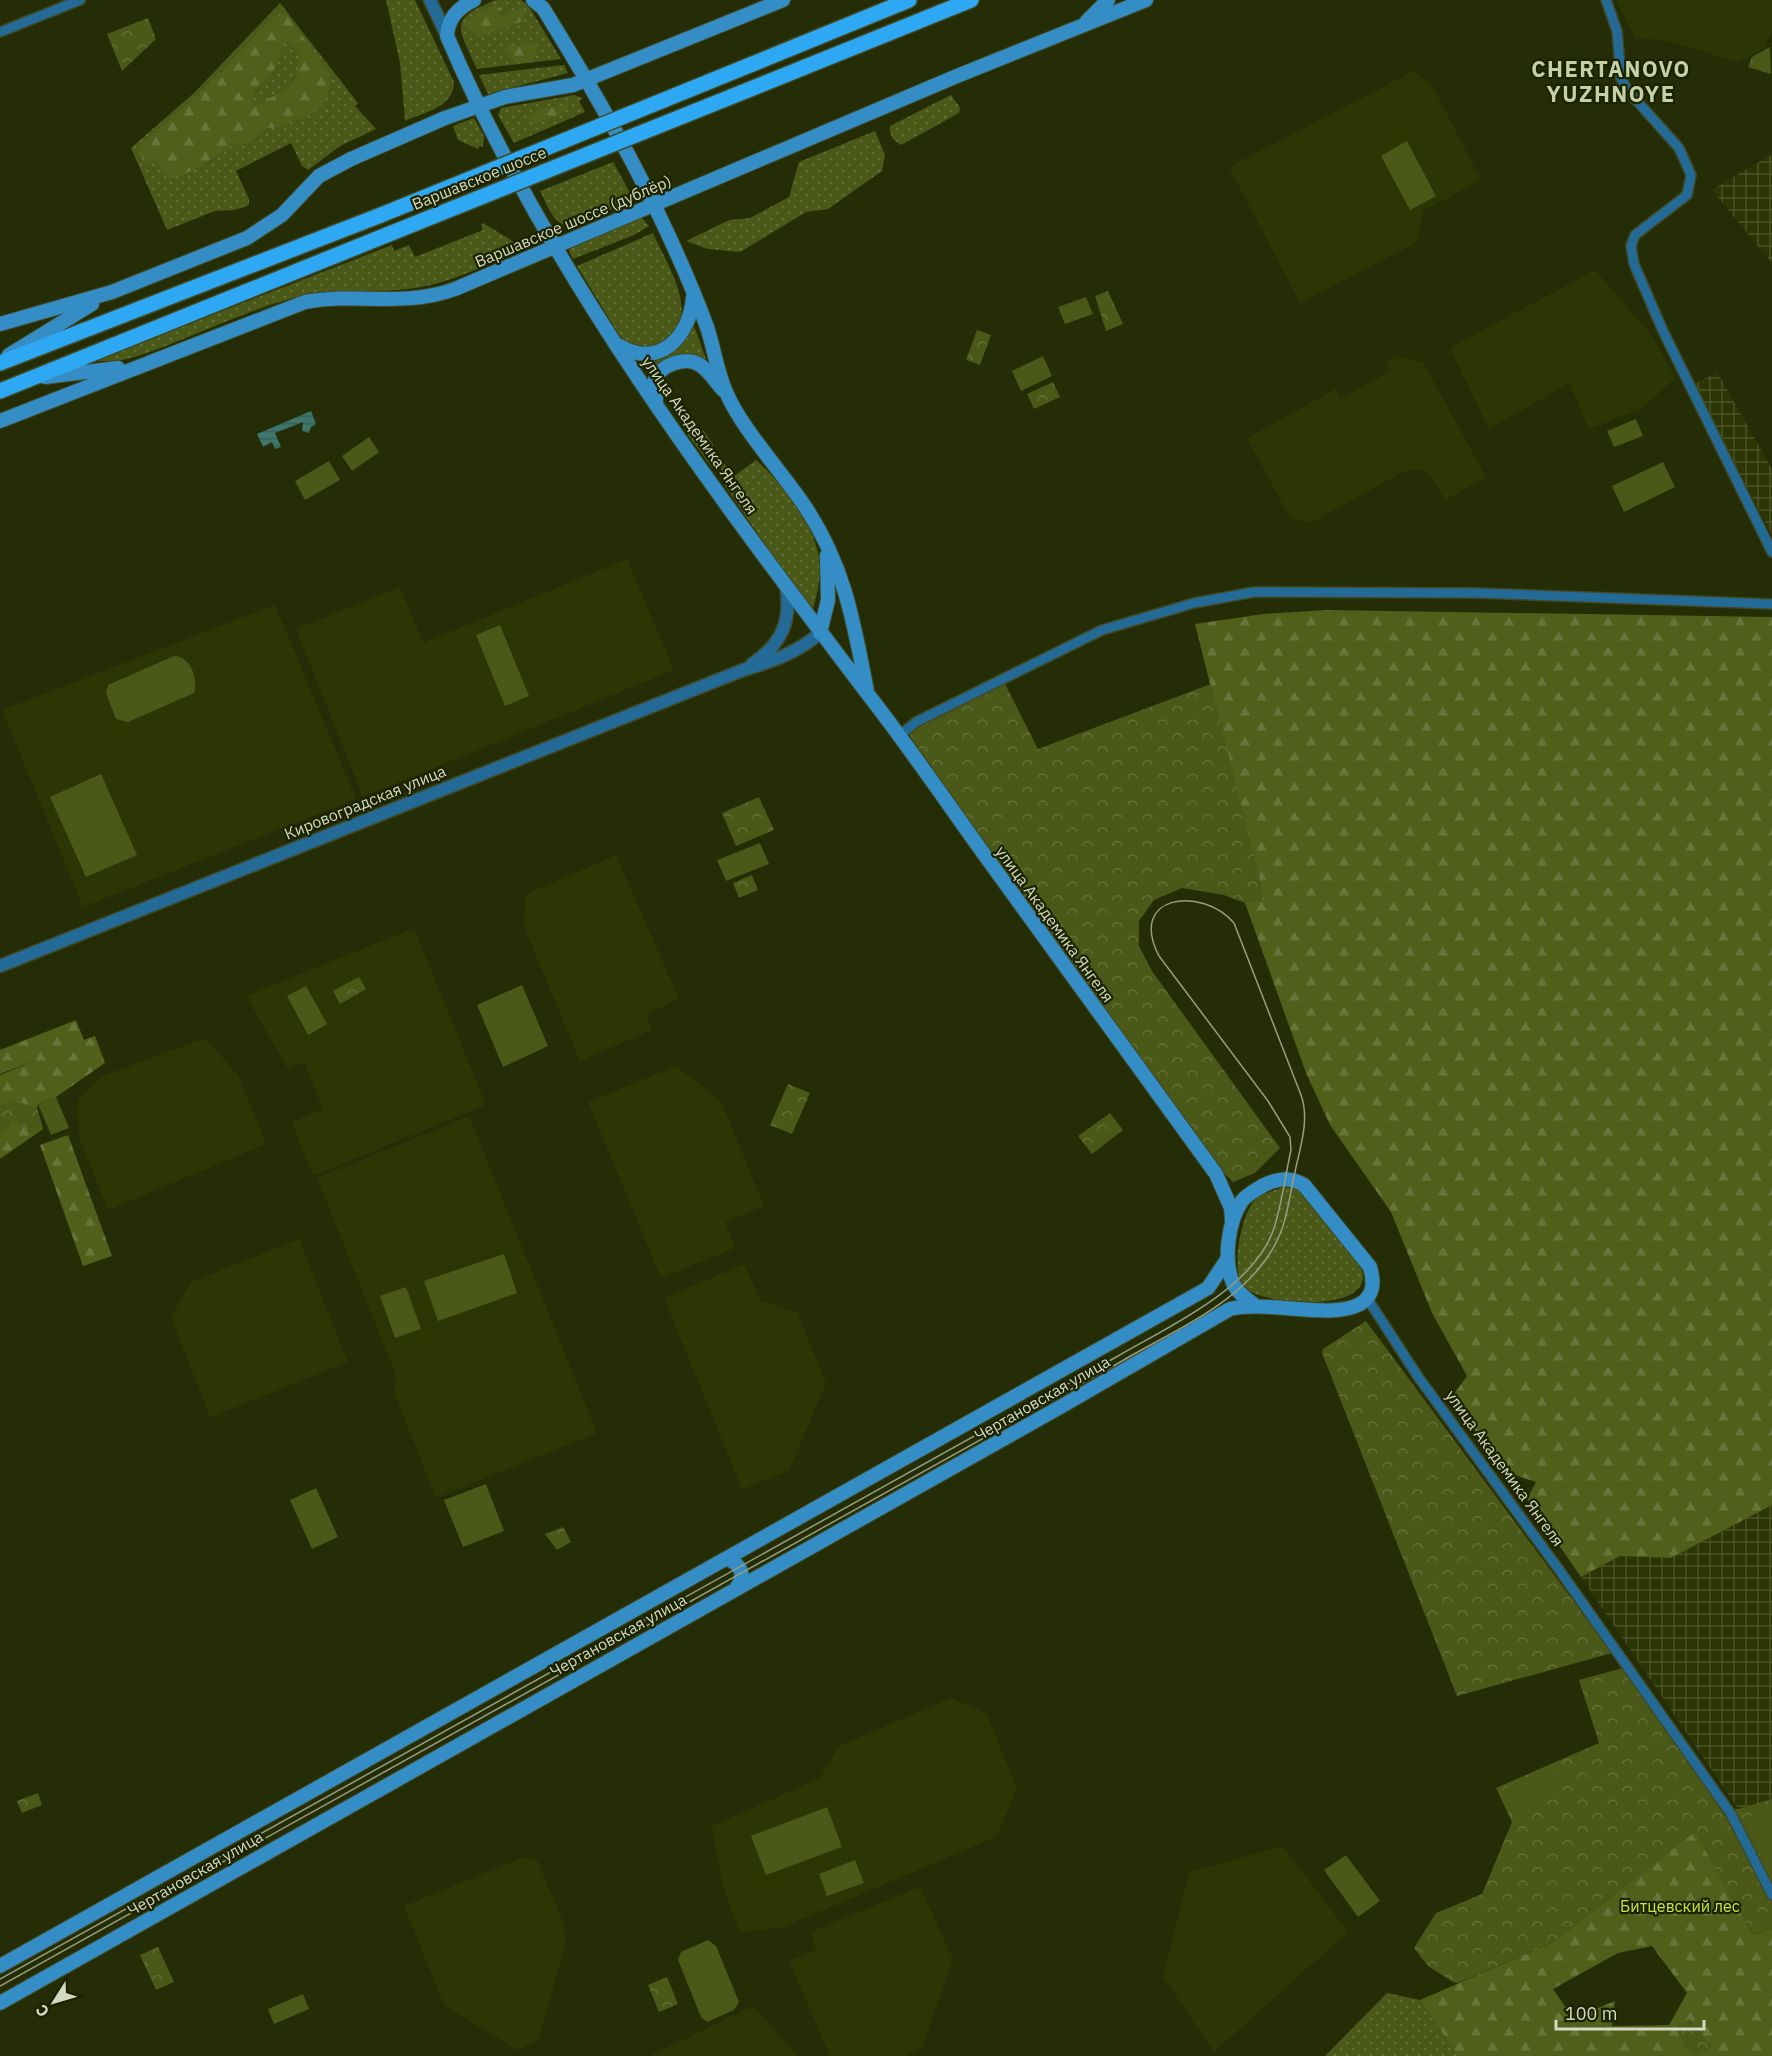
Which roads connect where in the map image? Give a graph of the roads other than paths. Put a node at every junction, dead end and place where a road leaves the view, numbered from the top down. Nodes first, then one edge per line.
1 (80, 0) edge
2 (430, 0) edge
3 (474, 0) edge
4 (783, 0) edge
5 (909, 0) edge
6 (971, 0) edge
7 (1108, 0) edge
8 (1146, 0) edge
9 (1606, 0) edge
10 (538, 3) edge
11 (1081, 26) junction
12 (0, 32) edge
13 (447, 36) junction
14 (588, 80) junction
15 (480, 105) junction
16 (654, 205) junction
17 (557, 247) junction
18 (112, 292) junction
19 (693, 295) junction
20 (0, 324) edge
21 (616, 343) junction
22 (0, 362) edge
23 (146, 362) junction
24 (30, 379) junction
25 (0, 391) edge
26 (726, 392) junction
27 (656, 402) junction
28 (0, 421) edge
29 (827, 545) junction
30 (1772, 552) edge
31 (786, 587) junction
32 (1772, 604) edge
33 (820, 633) junction
34 (743, 670) junction
35 (868, 693) junction
36 (899, 736) junction
37 (0, 966) edge
38 (1216, 1174) junction
39 (1272, 1181) junction
40 (1232, 1223) junction
41 (1228, 1258) junction
42 (1367, 1298) junction
43 (1256, 1306) junction
44 (727, 1559) junction
45 (737, 1587) junction
46 (1772, 1895) edge
47 (0, 1966) edge
48 (0, 2003) edge

1 - 12 street
2 - 13 street
3 - 13 main road
4 - 14 main road
5 - 22 main road, Варшавское шоссе, bridge
6 - 24 main road, Варшавское шоссе, bridge
7 - 11 main road
8 - 11 main road, Варшавское шоссе (дублёр)
9 - 30 street
10 - 14 main road, улица Академика Янгеля
11 - 16 main road, Варшавское шоссе (дублёр)
13 - 15 main road, улица Академика Янгеля
14 - 15 main road
14 - 16 main road, улица Академика Янгеля
15 - 17 main road, улица Академика Янгеля
15 - 18 main road
16 - 17 main road, Варшавское шоссе (дублёр)
16 - 19 main road, улица Академика Янгеля
17 - 21 main road, улица Академика Янгеля
17 - 23 main road, Варшавское шоссе (дублёр)
18 - 20 main road
18 - 22 main road
19 - 21 main road
19 - 26 main road, улица Академика Янгеля
21 - 27 main road, улица Академика Янгеля
23 - 24 main road
23 - 28 main road, Варшавское шоссе (дублёр)
24 - 25 main road, Варшавское шоссе
26 - 27 main road
26 - 29 main road, улица Академика Янгеля
27 - 31 main road, улица Академика Янгеля
29 - 33 main road
29 - 35 main road, улица Академика Янгеля
31 - 33 main road, улица Академика Янгеля
31 - 34 street, Кировоградская улица
32 - 36 street
33 - 34 street, Кировоградская улица
33 - 35 main road, улица Академика Янгеля
34 - 37 street, Кировоградская улица
35 - 36 main road, улица Академика Янгеля
36 - 38 main road, улица Академика Янгеля
38 - 39 main road
38 - 40 main road
39 - 40 main road, Чертановская улица
39 - 42 main road
40 - 41 main road, Чертановская улица
41 - 43 main road, Чертановская улица
41 - 44 main road, Чертановская улица
42 - 43 main road, Чертановская улица
42 - 46 street, улица Академика Янгеля
43 - 45 main road, Чертановская улица
44 - 45 main road
44 - 47 main road, Чертановская улица
45 - 48 main road, Чертановская улица

